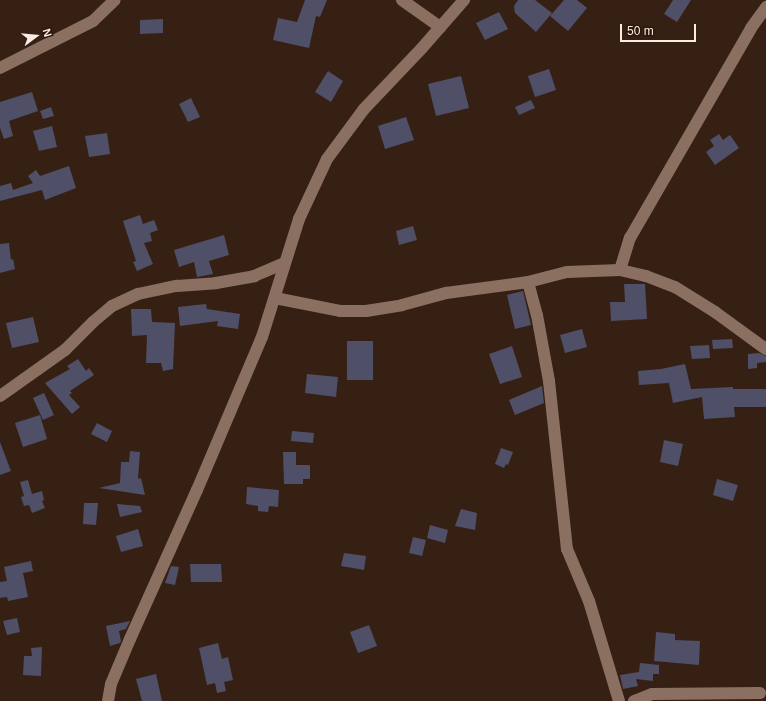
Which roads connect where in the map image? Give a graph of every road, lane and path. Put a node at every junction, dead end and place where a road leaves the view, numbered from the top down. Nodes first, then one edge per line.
1 (115, 0) edge
2 (402, 0) edge
3 (464, 0) edge
4 (766, 7) edge
5 (440, 28) junction
6 (0, 68) edge
7 (284, 263) junction
8 (620, 270) junction
9 (528, 282) junction
10 (275, 298) junction
11 (766, 349) edge
12 (0, 396) edge
13 (760, 693) dead end
14 (108, 701) edge
15 (619, 701) edge
16 (634, 701) edge

1 - 6 street
2 - 5 street
3 - 5 street
4 - 8 street
5 - 7 street
7 - 10 street
7 - 12 street
8 - 9 street
8 - 11 street
9 - 10 street
9 - 15 street
10 - 14 street
13 - 16 street

